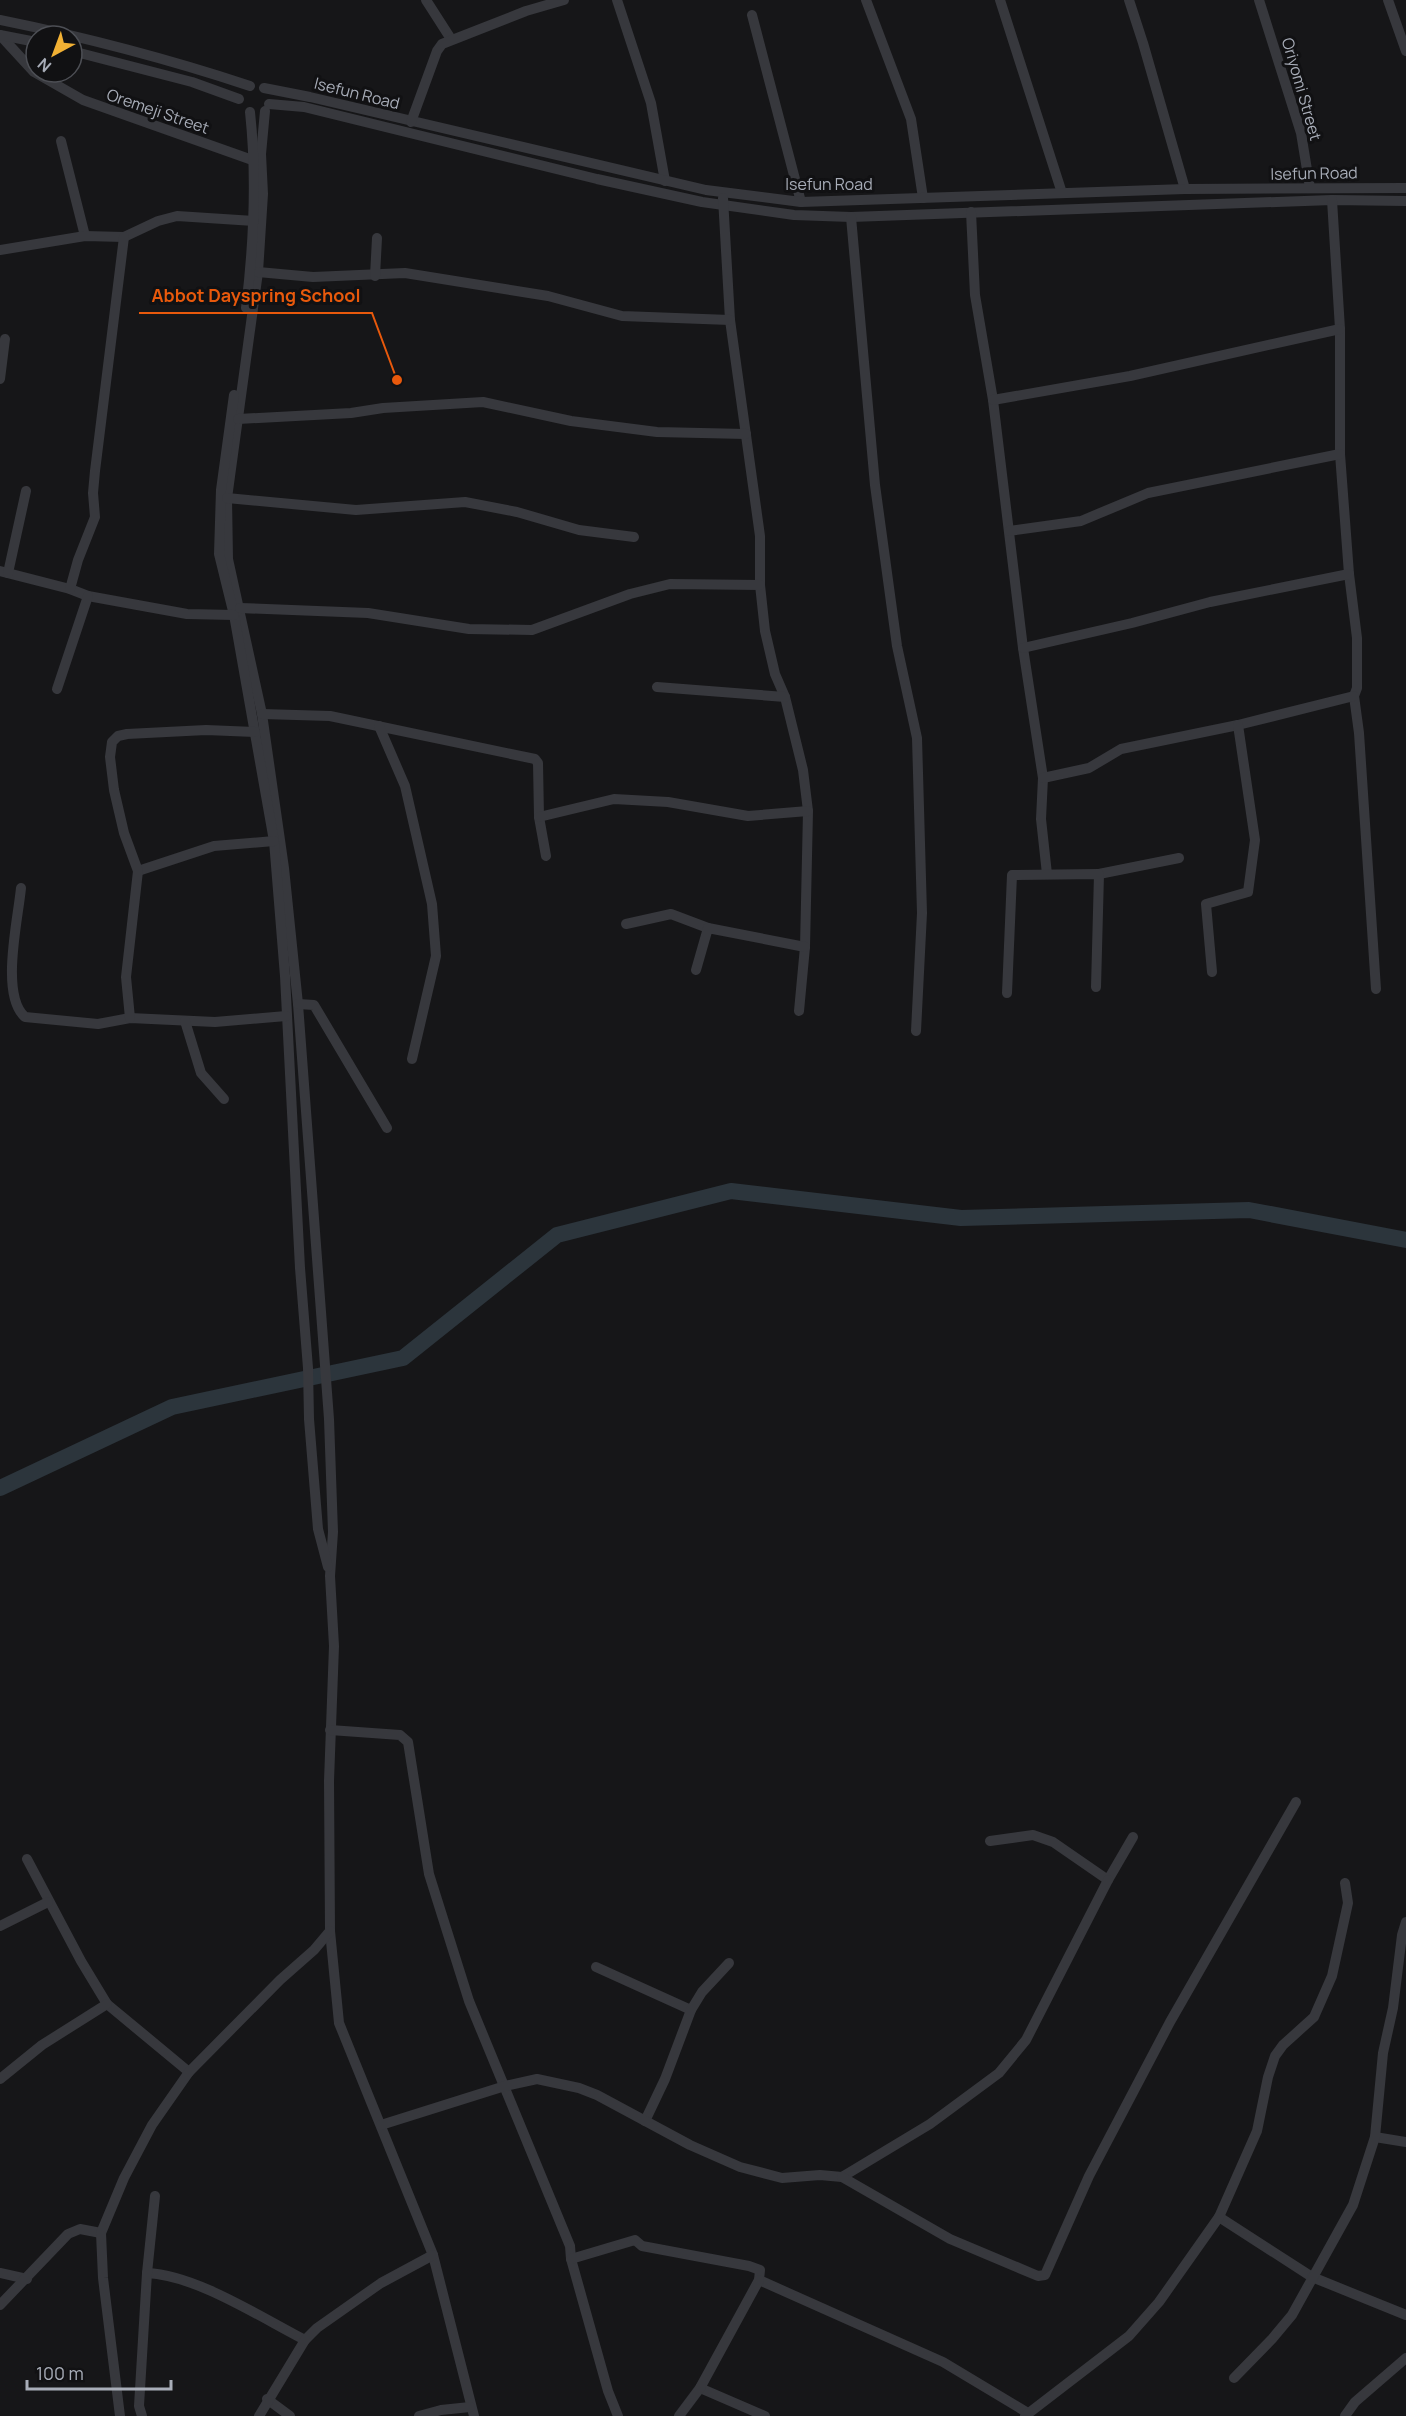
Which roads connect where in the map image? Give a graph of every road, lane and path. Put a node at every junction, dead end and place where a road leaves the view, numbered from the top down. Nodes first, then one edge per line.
1 (426, 0) edge
2 (564, 0) edge
3 (617, 0) edge
4 (866, 0) edge
5 (1000, 0) edge
6 (1129, 0) edge
7 (1259, 0) edge
8 (1392, 1) edge
9 (525, 5) edge
10 (752, 15) dead end
11 (0, 20) edge
12 (0, 35) edge
13 (451, 39) junction
14 (24, 40) edge
15 (1406, 51) edge
16 (84, 54) edge
17 (250, 86) junction
18 (264, 88) junction
19 (239, 99) junction
20 (267, 108) junction
21 (250, 112) junction
22 (411, 122) junction
23 (61, 141) dead end
24 (255, 161) junction
25 (665, 181) junction
26 (1310, 188) junction
27 (1406, 188) edge
28 (1185, 189) junction
29 (1062, 193) junction
30 (923, 198) junction
31 (723, 199) junction
32 (1332, 200) junction
33 (1406, 201) edge
34 (801, 202) junction
35 (971, 212) junction
36 (851, 217) junction
37 (254, 221) junction
38 (85, 236) junction
39 (124, 237) junction
40 (377, 238) dead end
41 (0, 250) edge
42 (258, 272) junction
43 (375, 276) junction
44 (730, 320) junction
45 (1340, 329) junction
46 (5, 339) dead end
47 (0, 379) edge
48 (993, 400) junction
49 (238, 419) junction
50 (746, 434) junction
51 (1340, 454) junction
52 (26, 491) dead end
53 (227, 498) junction
54 (1010, 531) junction
55 (634, 537) dead end
56 (4, 572) edge
57 (1349, 574) junction
58 (760, 585) junction
59 (70, 589) junction
60 (88, 596) junction
61 (237, 611) junction
62 (1023, 648) junction
63 (657, 687) dead end
64 (57, 688) dead end
65 (1354, 696) junction
66 (785, 697) junction
67 (262, 714) junction
68 (1238, 725) junction
69 (379, 726) junction
70 (255, 732) junction
71 (1043, 778) junction
72 (808, 812) junction
73 (539, 817) junction
74 (274, 841) junction
75 (546, 856) dead end
76 (1179, 858) dead end
77 (138, 871) junction
78 (1047, 874) junction
79 (1098, 874) junction
80 (21, 888) dead end
81 (626, 924) dead end
82 (708, 928) junction
83 (805, 947) junction
84 (696, 970) dead end
85 (1212, 972) dead end
86 (1096, 987) dead end
87 (1376, 989) dead end
88 (1007, 993) dead end
89 (298, 1004) junction
90 (799, 1011) dead end
91 (286, 1016) junction
92 (130, 1018) junction
93 (185, 1021) junction
94 (916, 1031) dead end
95 (412, 1059) dead end
96 (224, 1099) dead end
97 (387, 1128) dead end
98 (330, 1576) junction
99 (330, 1730) junction
100 (1296, 1802) dead end
101 (1133, 1838) dead end
102 (990, 1841) dead end
103 (27, 1859) dead end
104 (1108, 1880) junction
105 (1345, 1883) dead end
106 (48, 1902) junction
107 (1406, 1922) edge
108 (0, 1926) edge
109 (330, 1931) junction
110 (729, 1963) dead end
111 (596, 1967) dead end
112 (107, 2004) junction
113 (1393, 2008) junction
114 (691, 2010) junction
115 (1406, 2010) edge
116 (189, 2072) junction
117 (0, 2079) edge
118 (506, 2086) junction
119 (645, 2121) junction
120 (381, 2125) junction
121 (1375, 2138) junction
122 (1406, 2142) edge
123 (842, 2177) junction
124 (155, 2196) dead end
125 (1219, 2217) junction
126 (101, 2233) junction
127 (433, 2255) junction
128 (571, 2259) junction
129 (0, 2273) edge
130 (147, 2273) junction
131 (1312, 2277) junction
132 (27, 2279) junction
133 (759, 2280) junction
134 (0, 2304) edge
135 (1406, 2315) edge
136 (305, 2340) junction
137 (1406, 2358) edge
138 (1234, 2378) dead end
139 (700, 2388) junction
140 (267, 2399) junction
141 (472, 2412) edge
142 (1026, 2415) edge
143 (120, 2416) edge
144 (142, 2416) edge
145 (259, 2416) edge
146 (290, 2416) edge
147 (419, 2416) edge
148 (618, 2416) edge
149 (679, 2416) edge
150 (765, 2416) edge
151 (1345, 2416) edge

1 - 13 street
2 - 9 street
3 - 25 street
4 - 30 street
5 - 29 street
6 - 28 street
7 - 26 street, Oriyomi Street
8 - 15 street
9 - 13 street
10 - 34 street
11 - 17 street, Isefun Road
12 - 14 street
12 - 24 street, Oremeji Street
13 - 22 street
16 - 19 street
17 - 18 street, Isefun Road
17 - 19 street
18 - 20 street
18 - 22 street, Isefun Road
19 - 21 street
20 - 21 street, Isefun Road
20 - 31 street, Isefun Road
20 - 42 street
21 - 24 street
22 - 25 street, Isefun Road
23 - 38 street
24 - 37 street
25 - 31 street, Isefun Road
26 - 27 street, Isefun Road
26 - 28 street, Isefun Road
28 - 29 street, Isefun Road
29 - 30 street, Isefun Road
30 - 34 street, Isefun Road
31 - 34 street, Isefun Road
31 - 36 street, Isefun Road
31 - 44 street
32 - 33 street, Isefun Road
32 - 35 street, Isefun Road
32 - 45 street
35 - 36 street, Isefun Road
35 - 48 street
36 - 94 street
37 - 39 street
37 - 61 street
38 - 39 street
38 - 41 street
39 - 59 street
40 - 43 street
42 - 43 street
42 - 49 street
43 - 44 street
44 - 50 street
45 - 48 street
45 - 51 street
46 - 47 street
48 - 54 street
49 - 50 street
49 - 53 street
50 - 58 street
51 - 54 street
51 - 57 street
52 - 56 street
53 - 55 street
53 - 61 street
54 - 62 street
56 - 59 street
57 - 62 street
57 - 65 street
58 - 61 street
58 - 66 street
59 - 60 street
60 - 61 street
60 - 64 street
61 - 67 street
61 - 70 street
62 - 71 street
63 - 66 street
65 - 68 street
65 - 87 street
66 - 72 street
67 - 69 street
67 - 89 street
68 - 71 street
68 - 85 street
69 - 73 street
69 - 95 street
70 - 74 street
70 - 77 street
71 - 78 street
72 - 73 street
72 - 83 street
73 - 75 street
74 - 77 street
74 - 91 street
76 - 79 street
77 - 92 street
78 - 79 street
78 - 88 street
79 - 86 street
80 - 92 street
81 - 82 street
82 - 83 street
82 - 84 street
83 - 90 street
89 - 97 street
89 - 98 street
91 - 93 street
91 - 98 street
92 - 93 street
93 - 96 street
98 - 99 street
99 - 109 street
99 - 118 street
100 - 123 street
101 - 104 street
102 - 104 street
103 - 106 street
104 - 123 street
105 - 125 street
106 - 108 street
106 - 112 street
107 - 113 street
109 - 116 street
109 - 120 street
110 - 114 street
111 - 114 street
112 - 116 street
112 - 117 street
113 - 115 street
113 - 121 street
114 - 119 street
116 - 126 street
118 - 119 street
118 - 120 street
118 - 128 street
119 - 123 street
120 - 127 street
121 - 122 street
121 - 131 street
124 - 130 street
125 - 131 street
125 - 142 street
126 - 132 street
126 - 143 street
127 - 136 street
127 - 141 street
128 - 133 street
128 - 148 street
129 - 132 street
130 - 136 street
130 - 144 street
131 - 135 street
131 - 138 street
132 - 134 street
133 - 139 street
133 - 142 street
136 - 140 street
137 - 151 street
139 - 149 street
139 - 150 street
140 - 145 street
140 - 146 street
141 - 147 street

